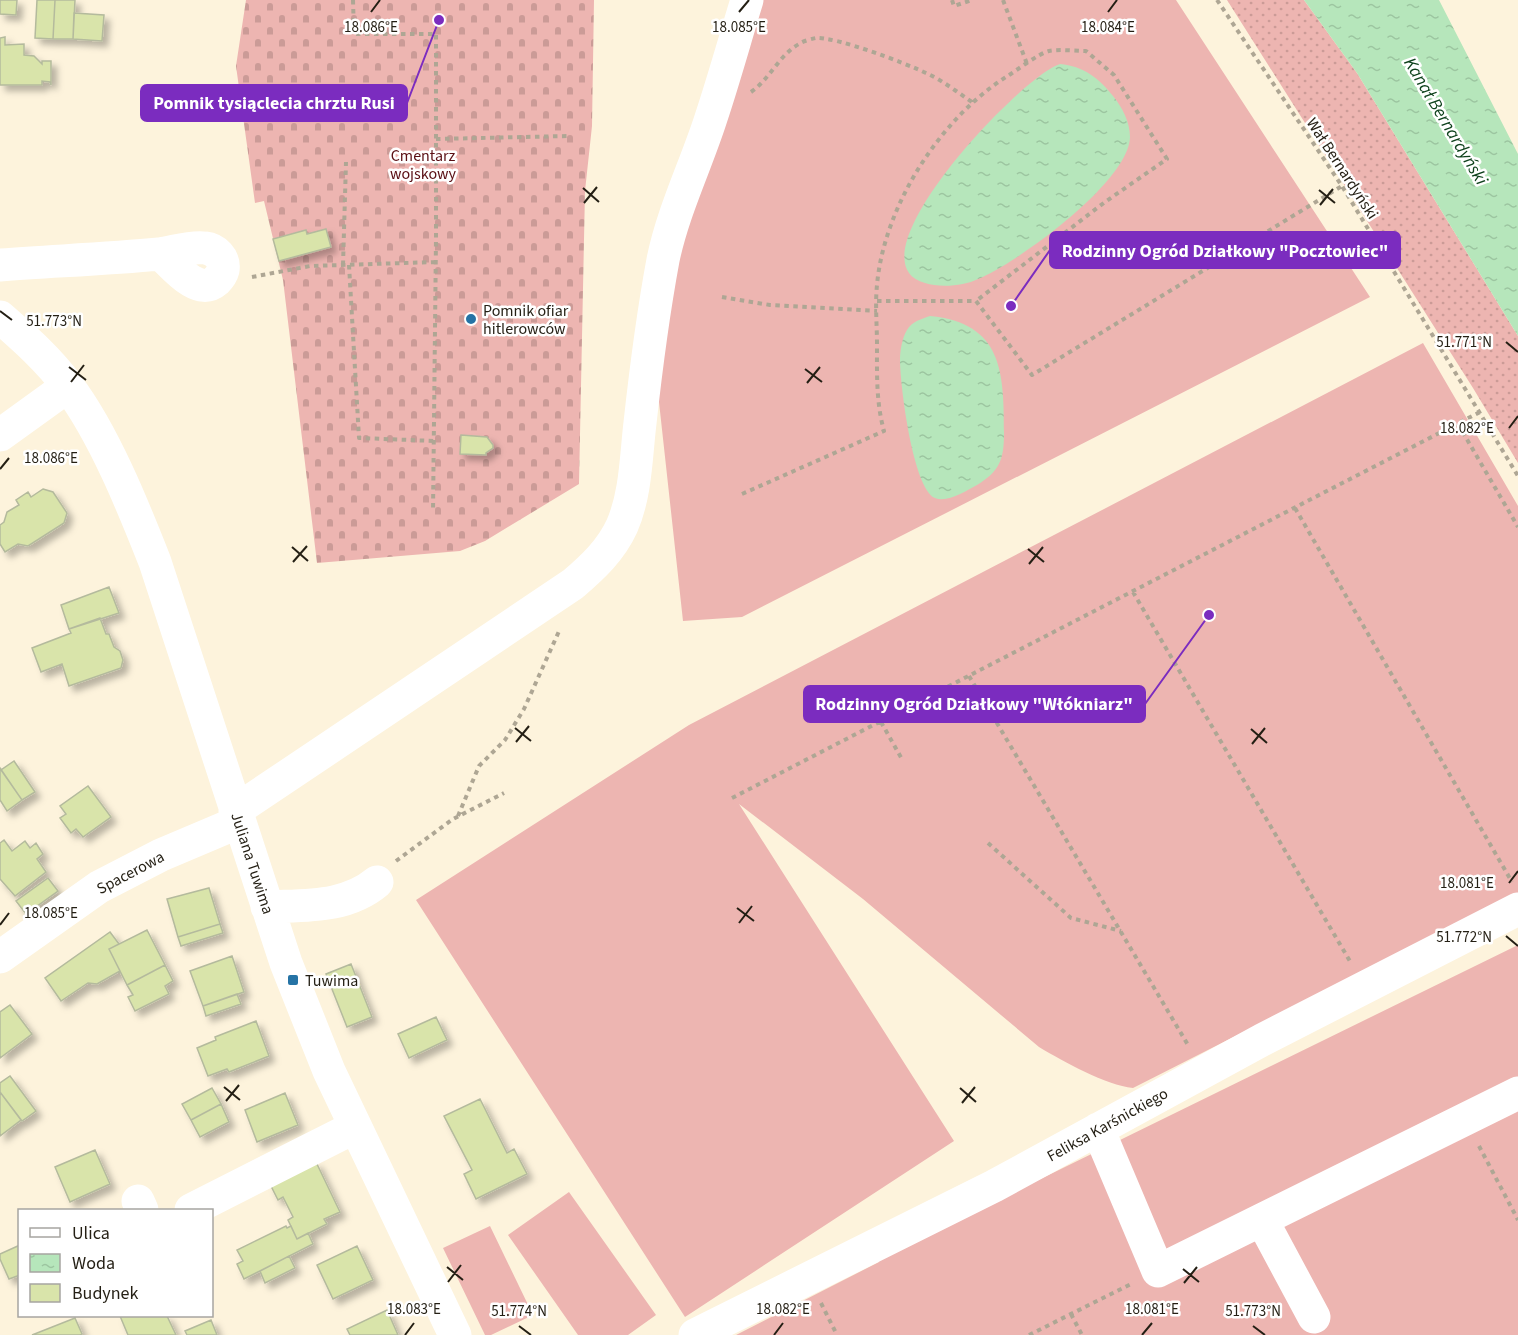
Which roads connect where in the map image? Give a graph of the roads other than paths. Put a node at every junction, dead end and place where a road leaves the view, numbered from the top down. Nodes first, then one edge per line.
1 (747, 0) edge
2 (0, 265) edge
3 (219, 279) road end
4 (0, 318) edge
5 (68, 386) junction
6 (0, 435) edge
7 (237, 816) junction
8 (378, 882) road end
9 (1515, 896) edge
10 (267, 907) junction
11 (0, 957) edge
12 (1518, 1093) edge
13 (355, 1126) junction
14 (1098, 1129) junction
15 (193, 1209) edge
16 (1262, 1220) junction
17 (1314, 1317) dead end
18 (455, 1335) edge
19 (695, 1335) edge

1 - 7 street, Spacerowa
2 - 3 street
4 - 5 street, Juliana Tuwima
5 - 6 street
5 - 7 street, Juliana Tuwima
7 - 10 street, Juliana Tuwima
7 - 11 street, Spacerowa
8 - 10 street
9 - 14 street, Feliksa Karśnickiego
10 - 13 street, Juliana Tuwima
12 - 16 street
13 - 15 street
13 - 18 street, Juliana Tuwima
14 - 16 street
14 - 19 street, Feliksa Karśnickiego
16 - 17 street

